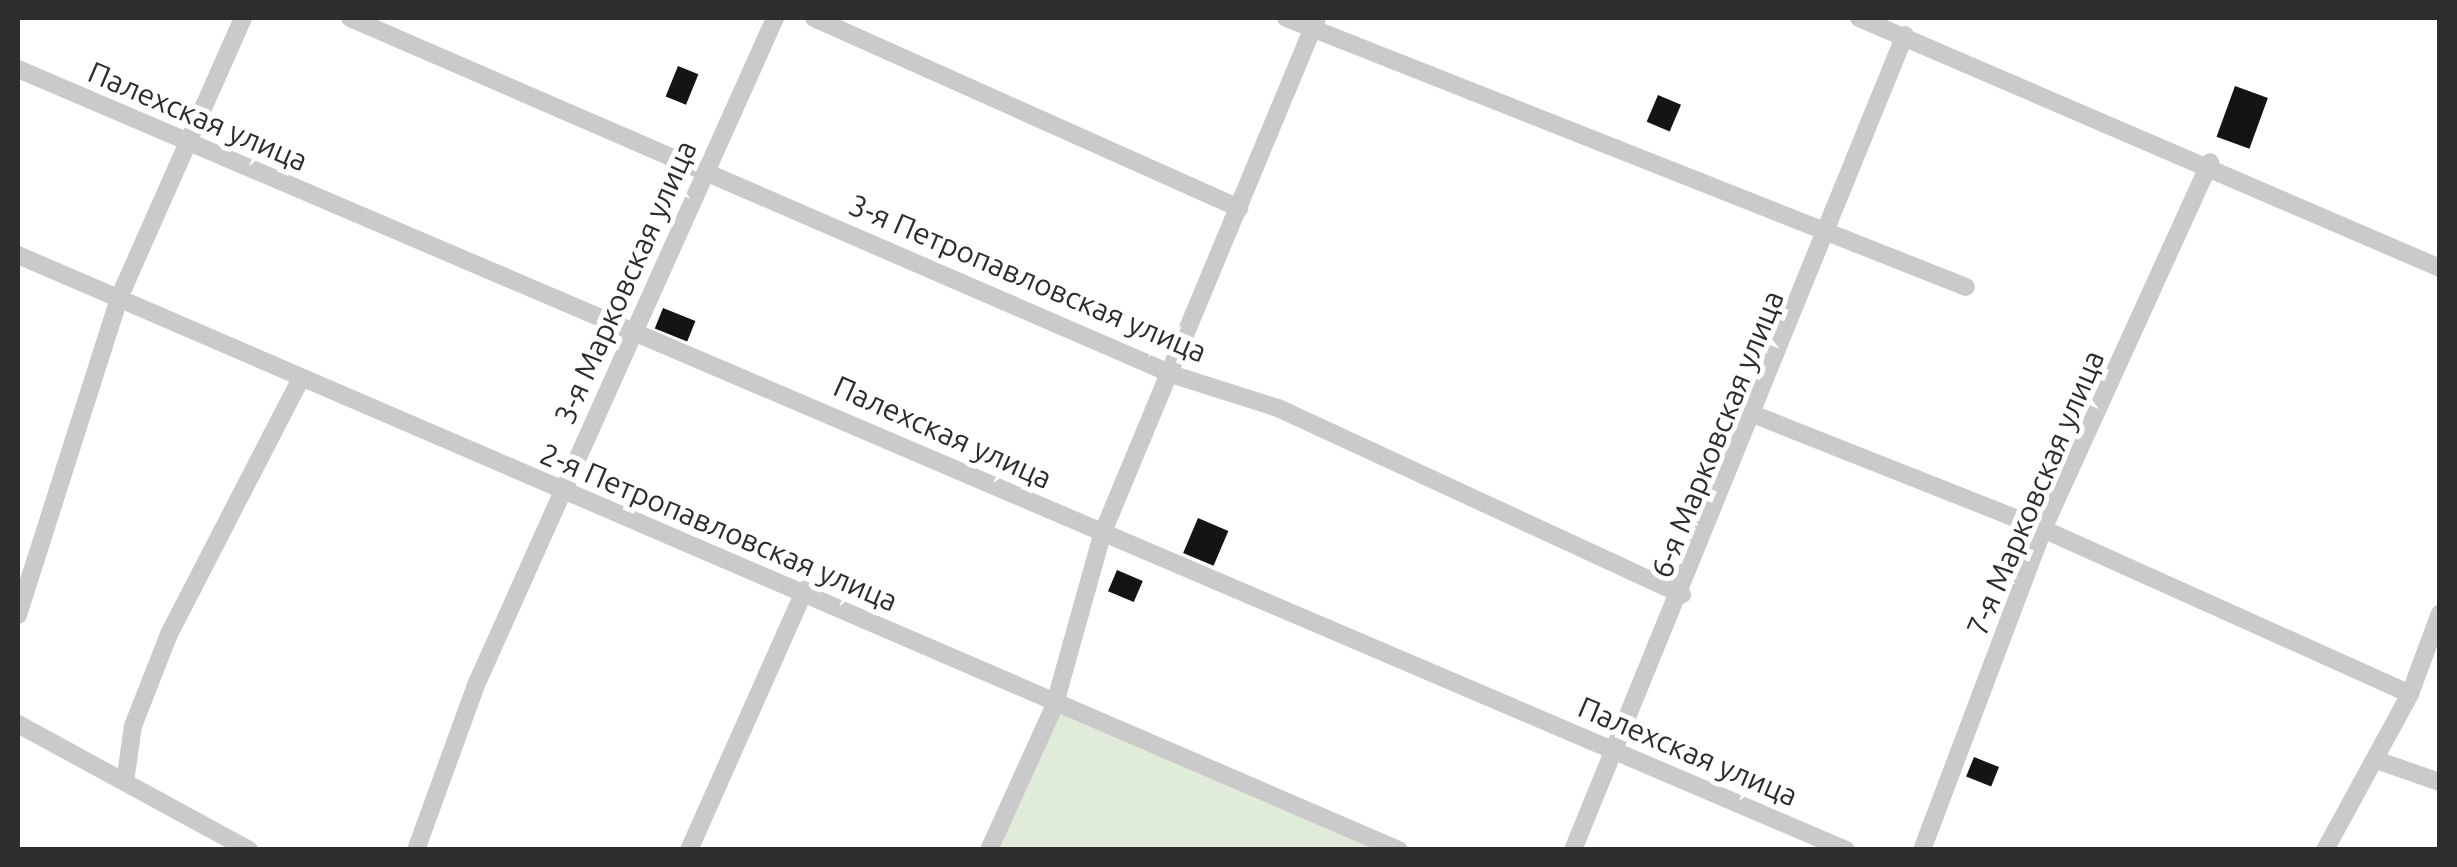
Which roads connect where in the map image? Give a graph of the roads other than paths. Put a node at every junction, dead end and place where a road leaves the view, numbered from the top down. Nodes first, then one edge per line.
1 (243, 18) edge
2 (350, 18) edge
3 (775, 18) edge
4 (814, 18) edge
5 (1286, 18) edge
6 (1859, 18) edge
7 (1315, 23) edge
8 (1905, 35) junction
9 (18, 69) edge
10 (186, 142) junction
11 (2210, 162) junction
12 (706, 168) junction
13 (1238, 208) junction
14 (1826, 235) junction
15 (18, 255) edge
16 (2440, 268) edge
17 (1966, 287) dead end
18 (118, 298) junction
19 (635, 328) junction
20 (1174, 375) junction
21 (301, 378) junction
22 (1755, 415) junction
23 (562, 490) junction
24 (2043, 530) junction
25 (1103, 532) junction
26 (805, 590) junction
27 (1682, 595) junction
28 (2440, 613) edge
29 (18, 616) edge
30 (2410, 694) junction
31 (1054, 706) junction
32 (18, 724) edge
33 (1614, 749) junction
34 (2376, 760) junction
35 (124, 782) junction
36 (2440, 782) edge
37 (250, 850) edge
38 (416, 850) edge
39 (689, 850) edge
40 (989, 850) edge
41 (1398, 850) edge
42 (1572, 850) edge
43 (1846, 850) edge
44 (1922, 850) edge
45 (2324, 850) edge

1 - 10 street
2 - 12 street, 3-я Петропавловская улица
3 - 12 street, 3-я Марковская улица
4 - 13 street
5 - 7 street
6 - 8 street
7 - 13 street
7 - 14 street
8 - 11 street
8 - 14 street, 6-я Марковская улица
9 - 10 street, Палехская улица
10 - 18 street
10 - 19 street, Палехская улица
11 - 16 street
11 - 24 street, 7-я Марковская улица
12 - 19 street, 3-я Марковская улица
12 - 20 street, 3-я Петропавловская улица
13 - 20 street
14 - 17 street
14 - 22 street, 6-я Марковская улица
15 - 18 street, 2-я Петропавловская улица
18 - 21 street, 2-я Петропавловская улица
18 - 29 street
19 - 23 street, 3-я Марковская улица
19 - 25 street, Палехская улица
20 - 25 street
20 - 27 street, 3-я Петропавловская улица
21 - 23 street, 2-я Петропавловская улица
21 - 35 street
22 - 24 street
22 - 27 street, 6-я Марковская улица
23 - 26 street, 2-я Петропавловская улица
23 - 38 street, 3-я Марковская улица
24 - 30 street
24 - 44 street, 7-я Марковская улица
25 - 31 street
25 - 33 street, Палехская улица
26 - 31 street, 2-я Петропавловская улица
26 - 39 street
27 - 33 street, 6-я Марковская улица
28 - 30 street
30 - 34 street
31 - 40 street
31 - 41 street, 2-я Петропавловская улица
32 - 35 street
33 - 42 street, 6-я Марковская улица
33 - 43 street, Палехская улица
34 - 36 street
34 - 45 street
35 - 37 street

